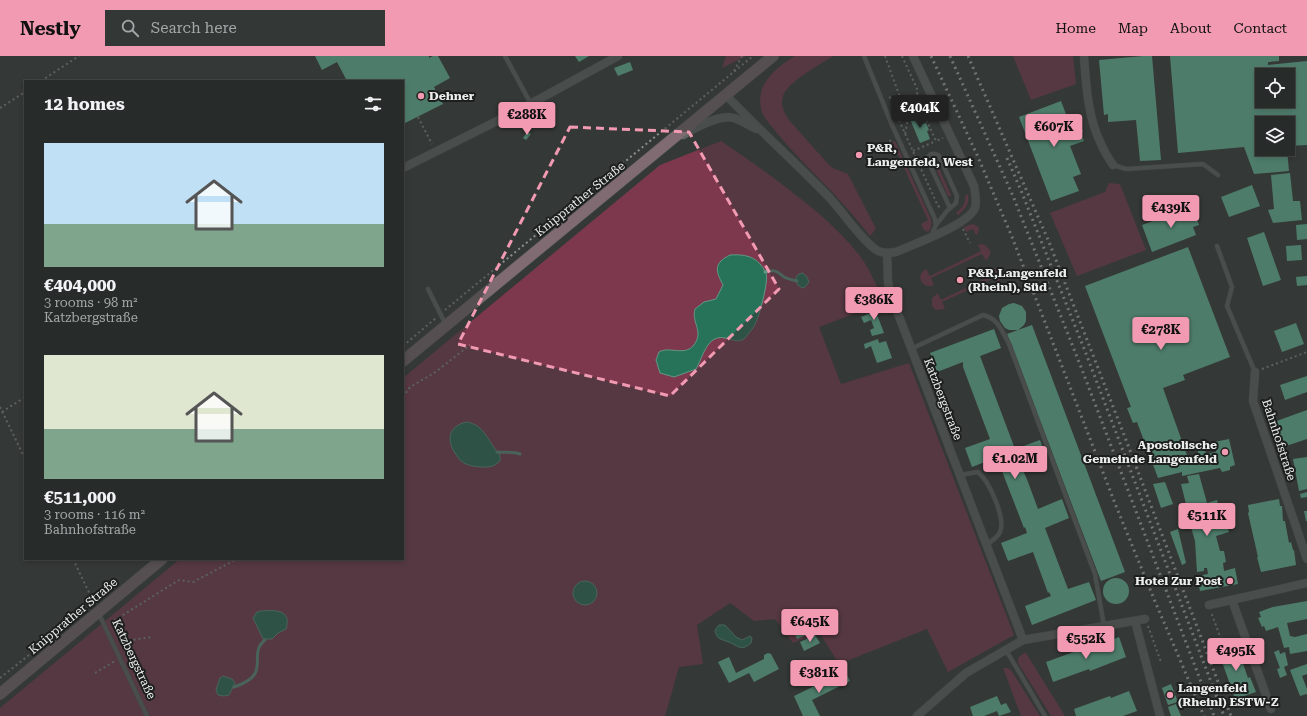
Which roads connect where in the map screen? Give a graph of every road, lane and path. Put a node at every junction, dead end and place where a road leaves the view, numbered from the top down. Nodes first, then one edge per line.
1 (79, 56) edge
2 (505, 56) edge
3 (618, 56) edge
4 (742, 56) edge
5 (752, 56) edge
6 (772, 56) edge
7 (864, 56) edge
8 (884, 56) edge
9 (902, 56) edge
10 (913, 56) edge
11 (1084, 56) edge
12 (733, 72) junction
13 (43, 80) edge
14 (24, 93) edge
15 (898, 94) junction
16 (726, 95) junction
17 (888, 99) dead end
18 (531, 104) junction
19 (892, 105) dead end
20 (0, 108) edge
21 (930, 109) dead end
22 (923, 112) junction
23 (418, 117) dead end
24 (908, 119) junction
25 (763, 132) junction
26 (905, 134) junction
27 (898, 137) junction
28 (943, 138) dead end
29 (936, 141) junction
30 (669, 142) junction
31 (880, 145) dead end
32 (913, 151) junction
33 (436, 152) junction
34 (914, 156) dead end
35 (1113, 165) joint
36 (404, 168) edge
37 (1218, 175) dead end
38 (950, 208) junction
39 (936, 225) junction
40 (930, 237) junction
41 (1217, 246) dead end
42 (887, 253) junction
43 (428, 289) dead end
44 (440, 315) junction
45 (446, 325) junction
46 (404, 345) edge
47 (470, 345) dead end
48 (912, 349) junction
49 (1307, 352) edge
50 (404, 360) edge
51 (1255, 372) junction
52 (404, 396) edge
53 (24, 398) edge
54 (0, 407) edge
55 (2, 412) junction
56 (24, 457) edge
57 (960, 475) junction
58 (987, 545) junction
59 (1307, 559) edge
60 (73, 560) edge
61 (161, 560) edge
62 (235, 560) edge
63 (1307, 583) edge
64 (1232, 600) junction
65 (1210, 609) joint
66 (98, 611) junction
67 (1145, 619) joint
68 (1136, 621) junction
69 (105, 626) junction
70 (1104, 626) junction
71 (1023, 640) junction
72 (1211, 642) dead end
73 (1006, 650) junction
74 (1161, 662) dead end
75 (0, 694) edge
76 (1271, 709) dead end
77 (147, 716) edge
78 (917, 716) edge
79 (1045, 716) edge
80 (1160, 716) edge

1 - 13 path
2 - 18 lane
3 - 18 street
4 - 12 path
5 - 12 path
6 - 16 main road, Knipprather Straße
7 - 27 lane
8 - 15 path
9 - 22 path
10 - 40 street
11 - 35 street
12 - 44 path
14 - 20 path
15 - 17 path
15 - 24 path
16 - 25 street
16 - 30 main road, Knipprather Straße
18 - 33 street
19 - 26 path
21 - 22 path
22 - 24 path
22 - 29 path
23 - 33 path
24 - 26 path
25 - 30 street
25 - 42 street
26 - 27 path
26 - 32 path
27 - 31 path
27 - 39 lane
28 - 29 path
29 - 32 path
30 - 45 main road, Knipprather Straße
32 - 34 path
33 - 36 street
35 - 37 lane
38 - 38 lane
38 - 39 lane
39 - 40 lane
40 - 42 street
41 - 51 lane
42 - 48 street, Katzbergstraße
43 - 44 lane
44 - 45 lane
44 - 46 path
45 - 50 main road, Knipprather Straße
47 - 52 path
48 - 57 street, Katzbergstraße
48 - 70 lane
49 - 51 path
51 - 59 street, Bahnhofstraße
53 - 55 path
54 - 55 path
55 - 56 path
57 - 58 street, Katzbergstraße
57 - 58 lane
58 - 71 street, Katzbergstraße
60 - 66 path
61 - 66 main road, Knipprather Straße
62 - 69 path
63 - 64 street
64 - 65 street
64 - 76 street
65 - 72 path
66 - 69 lane, Katzbergstraße
66 - 75 main road, Knipprather Straße
67 - 68 street
67 - 74 path
68 - 70 street
68 - 80 street
69 - 77 lane, Katzbergstraße
70 - 71 street
71 - 73 street
73 - 78 street
73 - 79 lane

